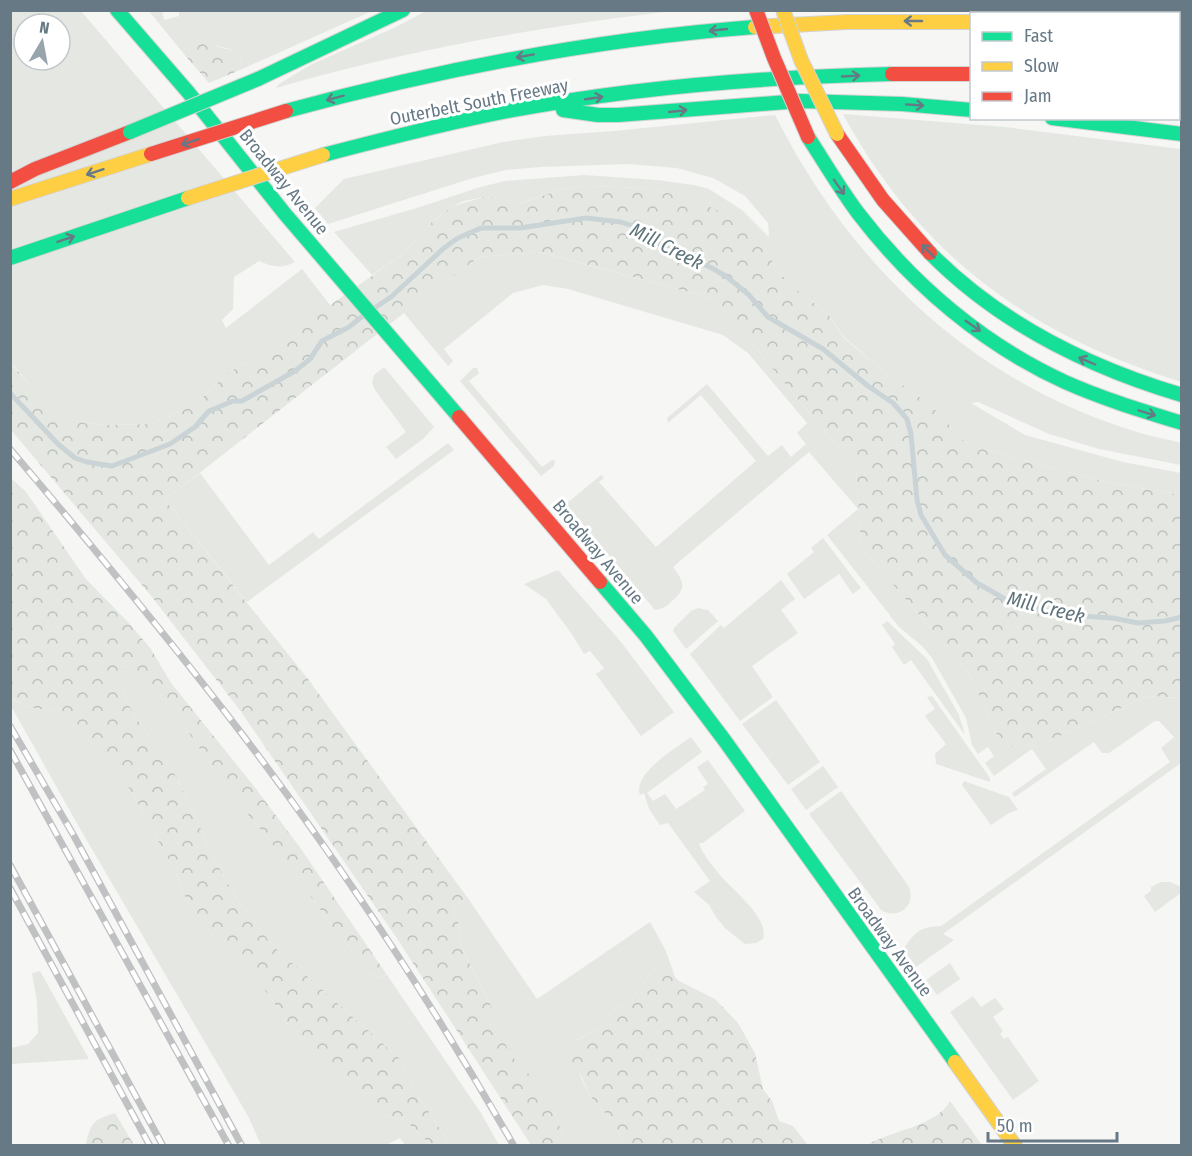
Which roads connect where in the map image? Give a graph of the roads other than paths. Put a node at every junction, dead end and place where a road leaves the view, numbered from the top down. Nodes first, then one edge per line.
1 (117, 10) edge
2 (403, 10) edge
3 (756, 10) edge
4 (783, 10) edge
5 (970, 22) edge
6 (970, 74) edge
7 (537, 106) junction
8 (970, 110) edge
9 (1068, 120) edge
10 (1182, 134) edge
11 (10, 182) edge
12 (10, 199) edge
13 (10, 258) edge
14 (1182, 395) edge
15 (1182, 423) edge
16 (1015, 1146) edge

1 - 16 main road, Broadway Avenue
2 - 11 main road, bridge
3 -> 15 main road, bridge
14 -> 4 main road, bridge
5 -> 12 main road, Outerbelt South Freeway, bridge
7 -> 6 main road, Outerbelt South Freeway
7 -> 8 main road
13 -> 7 main road, Outerbelt South Freeway, bridge
9 - 10 main road

